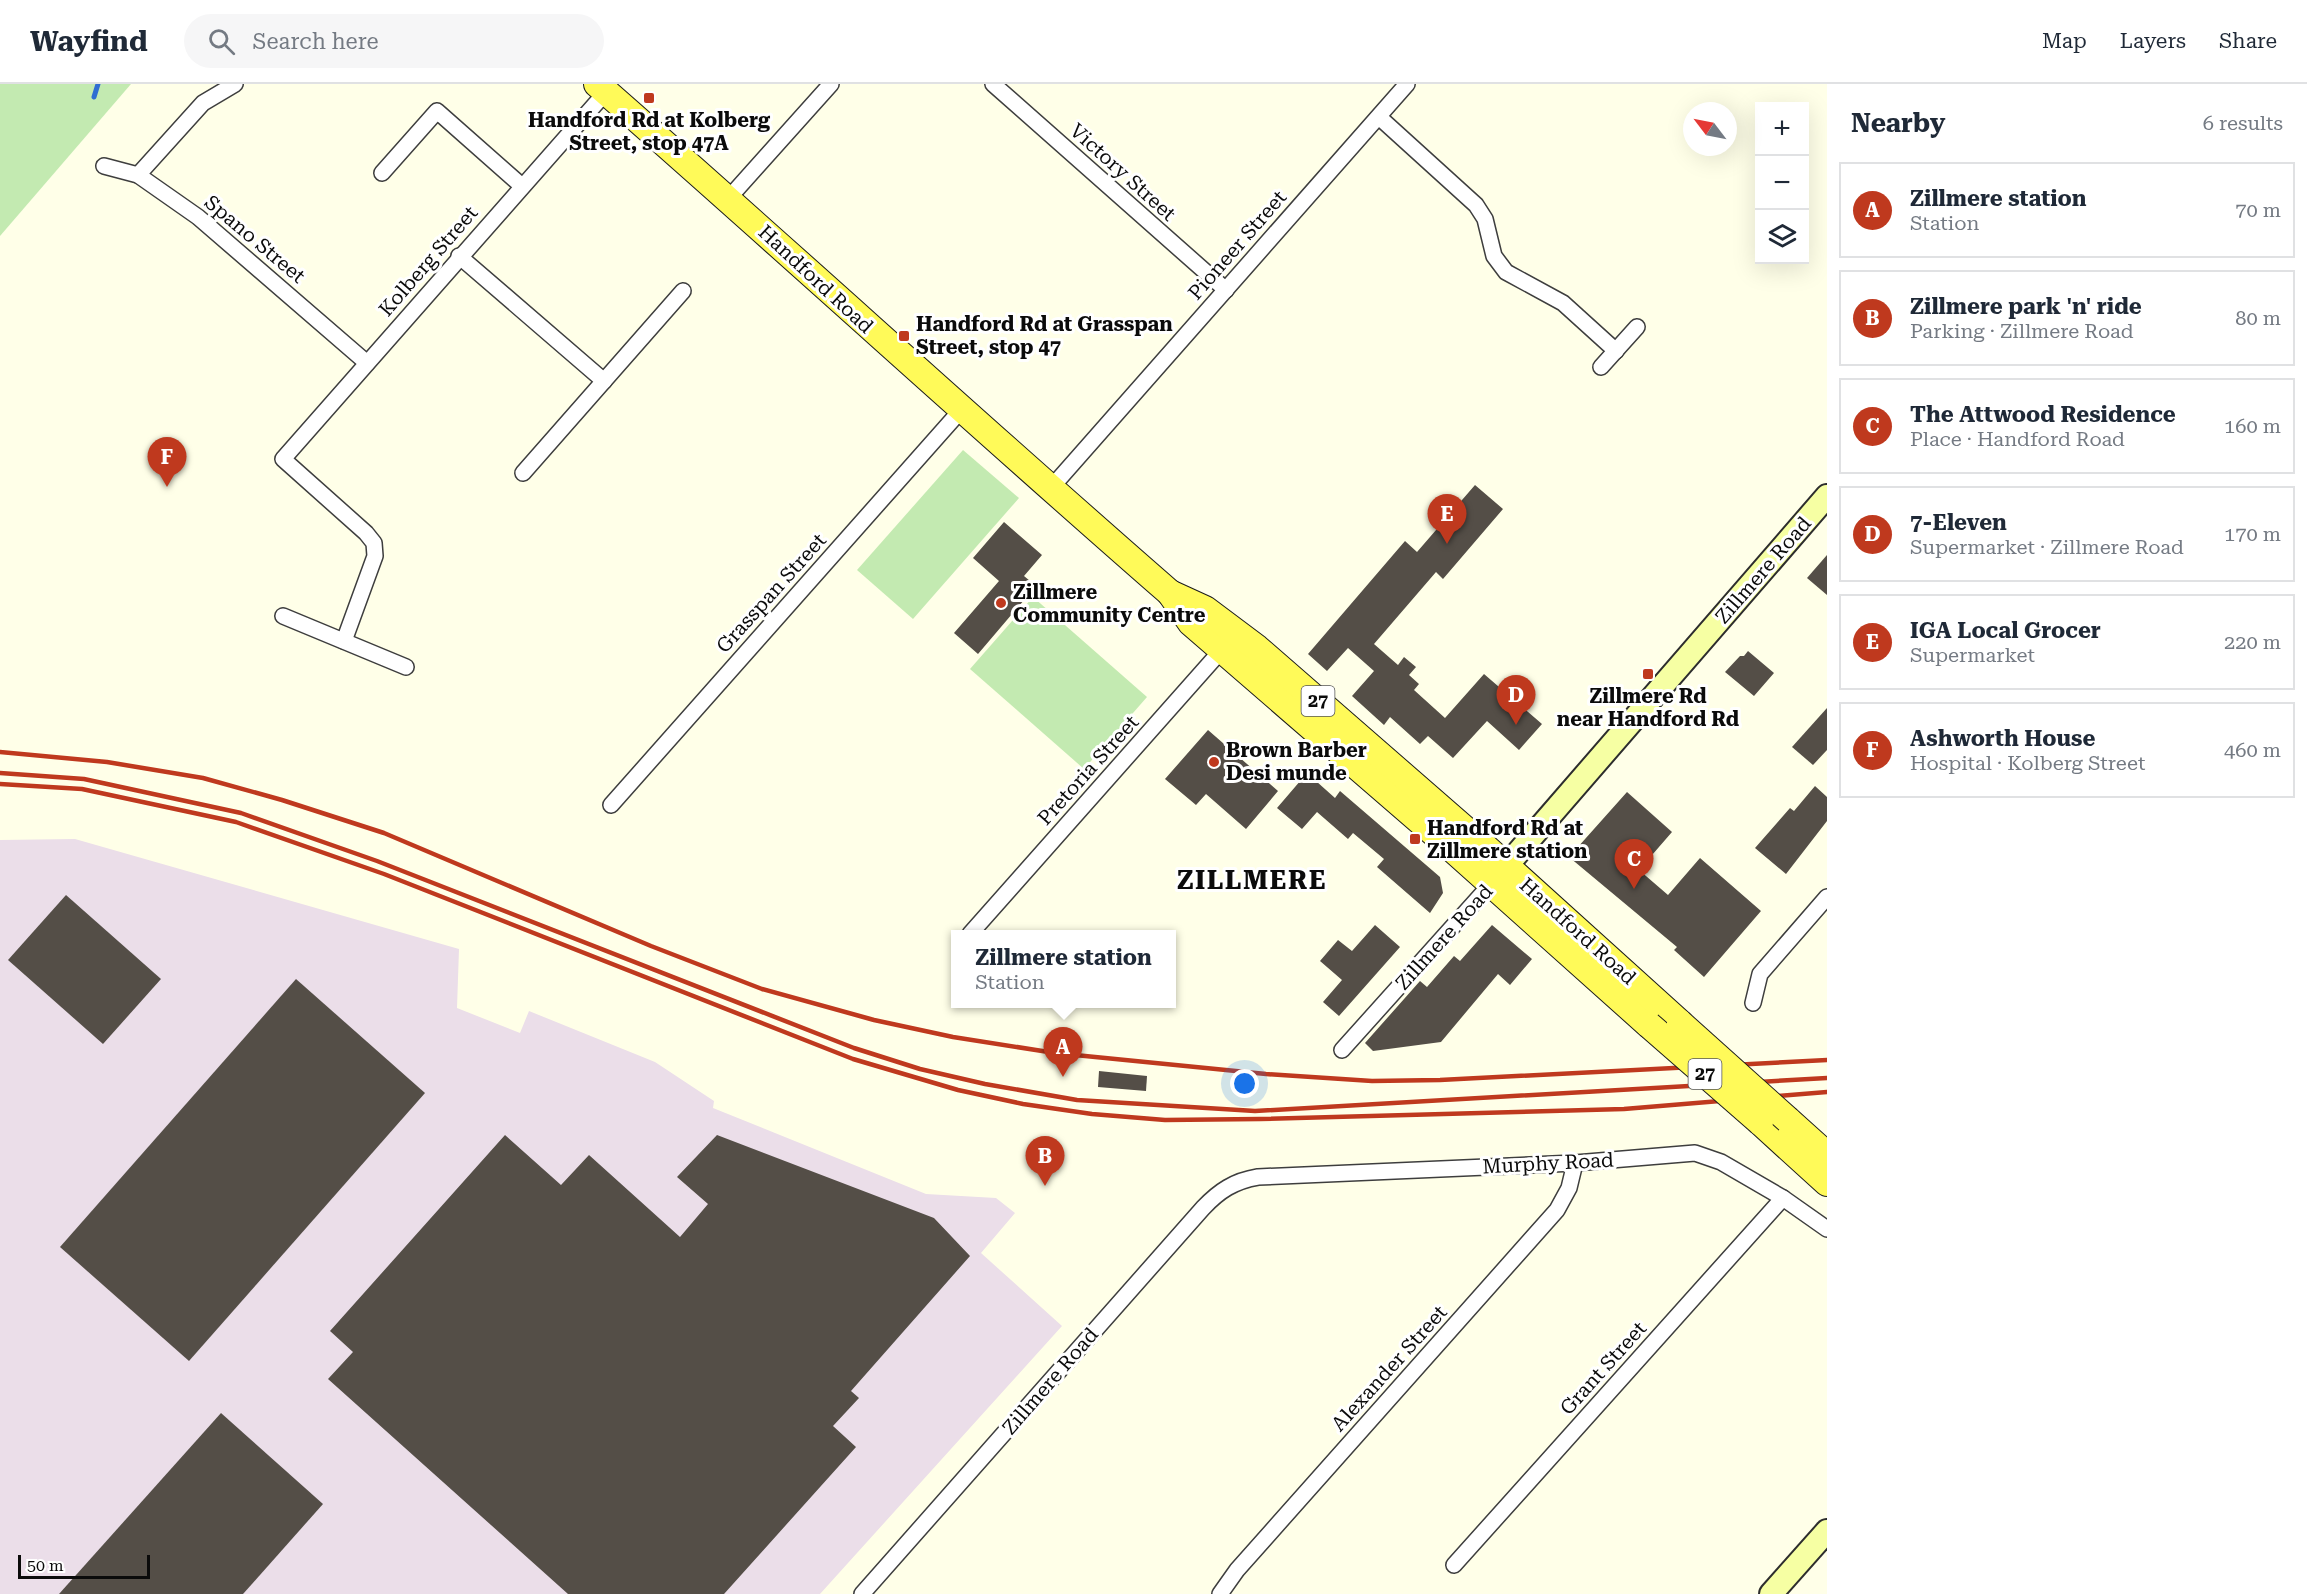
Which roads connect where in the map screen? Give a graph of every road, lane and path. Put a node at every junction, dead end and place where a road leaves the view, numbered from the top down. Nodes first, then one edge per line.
1 (235, 84) edge
2 (831, 84) edge
3 (993, 84) edge
4 (1403, 85) edge
5 (602, 88) edge
6 (1379, 117) junction
7 (104, 166) dead end
8 (382, 173) dead end
9 (138, 175) junction
10 (522, 186) junction
11 (728, 199) junction
12 (459, 256) junction
13 (1226, 290) junction
14 (683, 291) dead end
15 (1637, 327) dead end
16 (1616, 351) junction
17 (367, 363) junction
18 (1601, 367) dead end
19 (604, 381) junction
20 (962, 409) junction
21 (523, 473) dead end
22 (1051, 488) junction
23 (1827, 496) edge
24 (283, 616) dead end
25 (344, 641) junction
26 (1229, 641) junction
27 (406, 667) dead end
28 (611, 805) dead end
29 (1499, 875) junction
30 (1827, 897) edge
31 (974, 930) edge
32 (1753, 1003) dead end
33 (1342, 1050) dead end
34 (1827, 1155) edge
35 (1575, 1163) junction
36 (1247, 1179) joint
37 (1827, 1183) edge
38 (1783, 1198) junction
39 (1827, 1229) edge
40 (1827, 1531) edge
41 (1454, 1565) dead end
42 (861, 1594) edge
43 (1220, 1594) edge
44 (1771, 1594) edge

1 - 9 street
2 - 11 street
3 - 13 street, Victory Street
4 - 6 street, Pioneer Street
5 - 10 street, Kolberg Street
5 - 11 main road, Handford Road / 27
6 - 13 street, Pioneer Street
6 - 16 street
7 - 9 street, Spano Street
8 - 10 street
9 - 17 street, Spano Street
10 - 12 street, Kolberg Street
11 - 20 main road, Handford Road / 27
12 - 17 street, Kolberg Street
12 - 19 street
13 - 22 street, Pioneer Street
14 - 19 street
15 - 16 street
16 - 18 street
17 - 25 street, Kolberg Street
19 - 21 street
20 - 22 main road, Handford Road / 27
20 - 28 street, Grasspan Street
22 - 26 main road, Handford Road / 27
23 - 29 main road, Zillmere Road
24 - 25 street
25 - 27 street
26 - 29 main road, Handford Road / 27
26 - 31 street, Pretoria Street
29 - 33 street, Zillmere Road
29 - 34 main road, Handford Road / 27, bridge
29 - 37 main road, Handford Road / 27, bridge
30 - 32 street
35 - 36 street, Murphy Road
35 - 38 street, Murphy Road
35 - 43 street, Alexander Street
36 - 42 street, Zillmere Road
38 - 39 street, Murphy Road
38 - 41 street, Grant Street
40 - 44 main road

